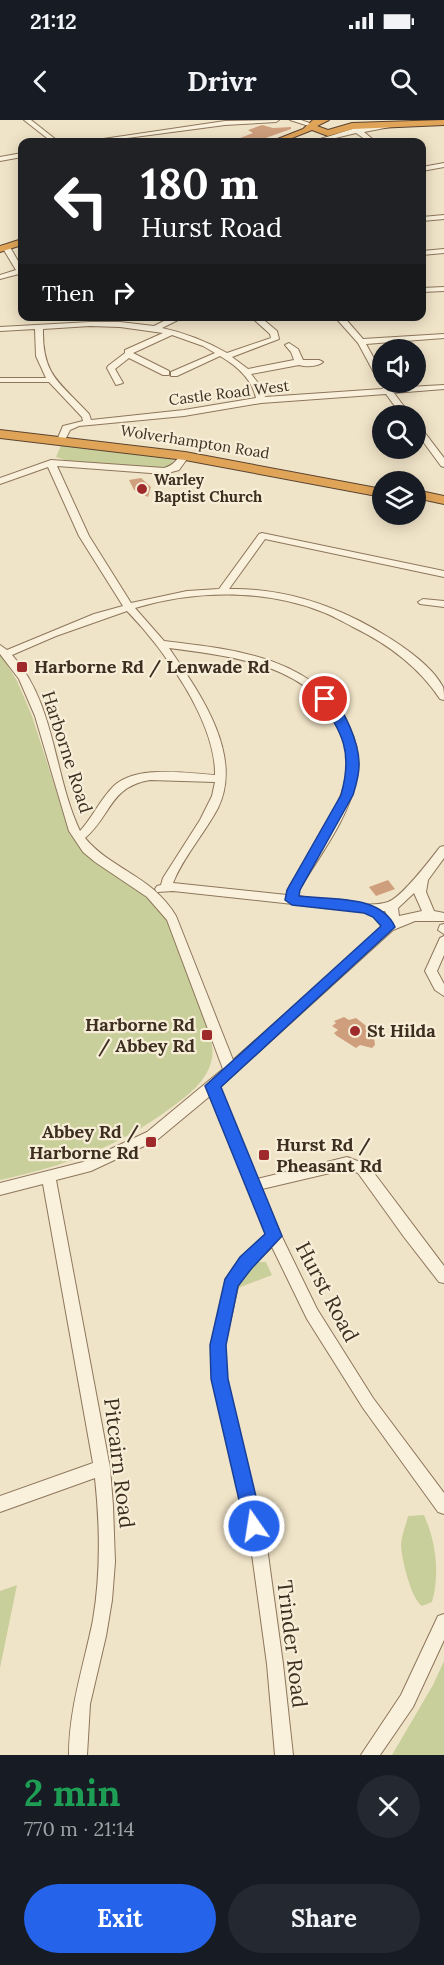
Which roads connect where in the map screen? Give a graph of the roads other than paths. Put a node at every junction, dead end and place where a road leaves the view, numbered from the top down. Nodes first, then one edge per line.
1 (27, 120) edge
2 (171, 120) edge
3 (276, 120) edge
4 (294, 120) edge
5 (323, 120) edge
6 (444, 122) edge
7 (312, 124) edge
8 (347, 126) edge
9 (171, 129) junction
10 (328, 133) junction
11 (51, 138) edge
12 (112, 138) edge
13 (283, 138) edge
14 (314, 138) edge
15 (322, 138) edge
16 (366, 138) edge
17 (18, 155) edge
18 (0, 159) edge
19 (444, 165) edge
20 (426, 168) edge
21 (444, 217) edge
22 (426, 219) edge
23 (18, 235) edge
24 (18, 243) edge
25 (2, 245) edge
26 (444, 251) edge
27 (426, 253) edge
28 (18, 267) edge
29 (18, 273) edge
30 (0, 277) edge
31 (444, 289) edge
32 (426, 290) edge
33 (54, 321) edge
34 (170, 321) edge
35 (260, 321) edge
36 (342, 321) edge
37 (58, 326) junction
38 (39, 327) junction
39 (157, 328) junction
40 (0, 329) edge
41 (172, 332) junction
42 (444, 336) edge
43 (361, 342) junction
44 (289, 345) dead end
45 (129, 354) junction
46 (224, 354) junction
47 (298, 362) junction
48 (320, 362) dead end
49 (372, 363) edge
50 (247, 372) junction
51 (0, 380) edge
52 (54, 380) junction
53 (109, 385) dead end
54 (372, 386) edge
55 (426, 386) edge
56 (444, 387) edge
57 (261, 400) junction
58 (88, 423) junction
59 (0, 429) edge
60 (0, 434) edge
61 (62, 437) junction
62 (426, 441) edge
63 (444, 447) edge
64 (432, 449) junction
65 (186, 454) junction
66 (51, 463) junction
67 (444, 464) edge
68 (0, 481) edge
69 (372, 485) edge
70 (372, 491) edge
71 (426, 496) edge
72 (444, 500) edge
73 (426, 502) edge
74 (444, 506) edge
75 (444, 574) edge
76 (223, 590) junction
77 (423, 602) dead end
78 (444, 604) edge
79 (128, 606) junction
80 (161, 644) junction
81 (4, 651) edge
82 (443, 695) edge
83 (221, 778) junction
84 (78, 838) junction
85 (444, 850) edge
86 (422, 879) junction
87 (167, 888) junction
88 (151, 894) junction
89 (292, 900) junction
90 (422, 901) junction
91 (395, 903) junction
92 (366, 908) junction
93 (429, 915) junction
94 (444, 916) edge
95 (392, 925) junction
96 (444, 941) edge
97 (444, 992) edge
98 (230, 1070) junction
99 (213, 1086) junction
100 (49, 1178) junction
101 (255, 1185) junction
102 (0, 1189) edge
103 (274, 1236) junction
104 (444, 1277) edge
105 (102, 1468) junction
106 (441, 1503) edge
107 (0, 1504) edge
108 (444, 1516) edge
109 (444, 1623) edge
110 (78, 1755) edge
111 (284, 1755) edge
112 (370, 1755) edge

1 - 11 street
2 - 9 street
3 - 9 street
4 - 7 street
5 - 7 highway
6 - 8 highway
7 - 10 highway
7 - 13 highway
8 - 10 highway
8 - 15 street
8 - 16 street
9 - 12 street
10 - 14 highway
17 - 18 street
19 - 20 street
21 - 22 street
23 - 25 highway
24 - 25 highway
25 - 28 street
26 - 27 street
29 - 30 street
31 - 32 street
33 - 37 street
34 - 39 street
35 - 46 street
36 - 43 street
37 - 38 street
37 - 39 street
38 - 40 street
38 - 52 street
39 - 41 street
41 - 45 street
41 - 46 street
42 - 43 street
43 - 49 street
44 - 47 street
45 - 46 street
45 - 53 street
46 - 50 street
47 - 48 street
47 - 50 street
50 - 57 street
51 - 52 street
52 - 58 street
54 - 57 street, Castle Road West
55 - 56 street, Castle Road West
57 - 58 street, Castle Road West
58 - 61 street, Castle Road West
59 - 61 highway, Wolverhampton Road
60 - 61 highway, Wolverhampton Road
61 - 65 highway, Wolverhampton Road
62 - 64 street
63 - 64 street
64 - 67 street
65 - 66 street
65 - 69 highway, Wolverhampton Road
65 - 70 highway, Wolverhampton Road
66 - 68 street
66 - 79 street
71 - 72 highway
73 - 74 highway
75 - 76 street
76 - 79 street
76 - 82 street
77 - 78 street
79 - 80 street
79 - 81 street
80 - 83 street
80 - 89 street
81 - 84 street, Harborne Road
83 - 84 street
83 - 87 street
84 - 88 street, Harborne Road
85 - 86 street
86 - 90 street
86 - 91 street
87 - 88 street
87 - 89 street
88 - 98 street, Harborne Road
89 - 92 street
90 - 91 street
90 - 93 street
91 - 92 street
91 - 95 street
92 - 95 street
93 - 94 street
93 - 95 street
95 - 98 street
96 - 97 street
98 - 99 street
99 - 100 street
99 - 101 street, Hurst Road
100 - 102 street
100 - 105 street, Pitcairn Road
101 - 103 street, Hurst Road
101 - 104 street
103 - 106 street, Hurst Road
103 - 111 street, Trinder Road
105 - 107 street
105 - 110 street, Pitcairn Road
106 - 108 street, Hurst Road
109 - 112 street

